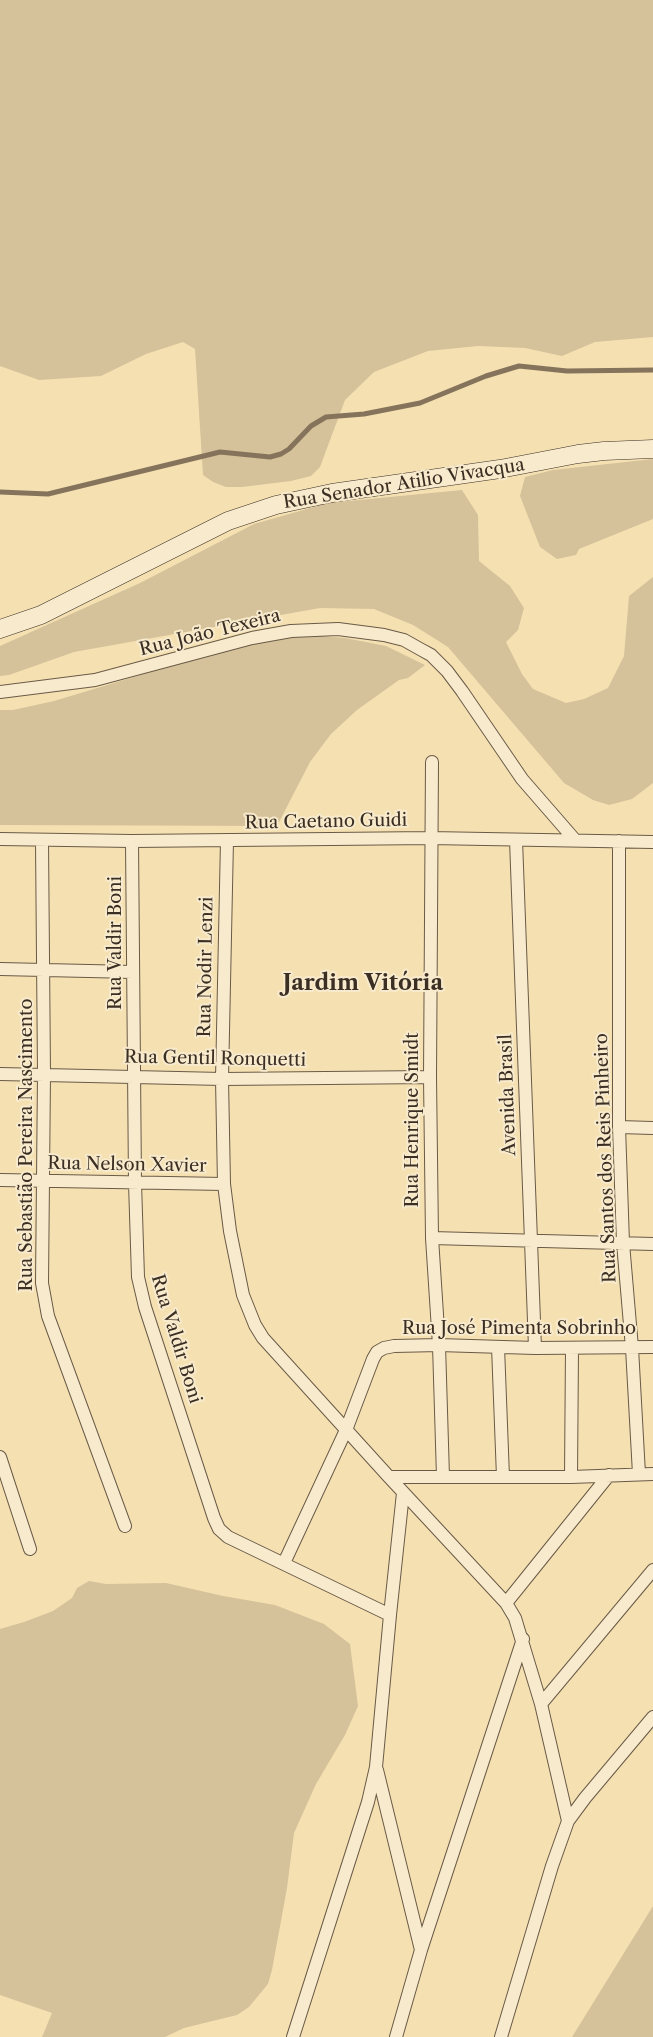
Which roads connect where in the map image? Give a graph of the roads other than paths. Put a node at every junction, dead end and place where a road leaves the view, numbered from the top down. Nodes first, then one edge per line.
1 (653, 449) edge
2 (0, 629) edge
3 (0, 692) edge
4 (432, 762) dead end
5 (430, 838) junction
6 (0, 839) edge
7 (227, 840) junction
8 (516, 840) junction
9 (575, 840) junction
10 (42, 841) junction
11 (132, 841) junction
12 (619, 841) junction
13 (653, 842) edge
14 (0, 969) edge
15 (44, 970) junction
16 (134, 972) junction
17 (0, 1074) edge
18 (44, 1074) junction
19 (134, 1076) junction
20 (430, 1077) junction
21 (222, 1079) junction
22 (619, 1127) junction
23 (653, 1128) edge
24 (0, 1180) edge
25 (43, 1180) junction
26 (135, 1183) junction
27 (224, 1184) junction
28 (432, 1238) junction
29 (530, 1240) junction
30 (623, 1243) junction
31 (653, 1244) edge
32 (439, 1345) junction
33 (498, 1347) junction
34 (535, 1348) junction
35 (572, 1348) junction
36 (632, 1348) junction
37 (653, 1348) edge
38 (346, 1430) junction
39 (0, 1457) edge
40 (639, 1474) junction
41 (653, 1474) edge
42 (609, 1475) junction
43 (390, 1477) junction
44 (443, 1477) junction
45 (502, 1477) junction
46 (571, 1477) junction
47 (403, 1493) junction
48 (125, 1526) dead end
49 (30, 1549) dead end
50 (284, 1563) junction
51 (653, 1570) edge
52 (506, 1603) junction
53 (390, 1615) junction
54 (522, 1639) junction
55 (541, 1704) junction
56 (653, 1717) edge
57 (376, 1767) junction
58 (568, 1821) junction
59 (421, 1950) junction
60 (399, 2036) edge
61 (293, 2037) edge
62 (500, 2037) edge

1 - 2 street, Rua Senador Atilio Vivacqua
3 - 9 street, Rua João Texeira
4 - 5 street, Rua Henrique Smidt
5 - 7 street, Rua Caetano Guidi
5 - 8 street, Rua Caetano Guidi
5 - 20 street, Rua Henrique Smidt
6 - 10 street, Rua Caetano Guidi
7 - 11 street, Rua Caetano Guidi
7 - 21 street, Rua Nodir Lenzi
8 - 9 street, Rua Caetano Guidi
8 - 29 street, Avenida Brasil
9 - 12 street, Rua Caetano Guidi
10 - 11 street, Rua Caetano Guidi
10 - 15 street, Rua Sebastião Pereira Nascimento
11 - 16 street, Rua Valdir Boni
12 - 13 street, Rua Caetano Guidi
12 - 22 street, Rua Santos dos Reis Pinheiro
14 - 15 street
15 - 16 street
15 - 18 street, Rua Sebastião Pereira Nascimento
16 - 19 street, Rua Valdir Boni
17 - 18 street, Rua Gentil Ronquetti
18 - 19 street, Rua Gentil Ronquetti
18 - 25 street, Rua Sebastião Pereira Nascimento
19 - 21 street, Rua Gentil Ronquetti
19 - 26 street, Rua Valdir Boni
20 - 21 street, Rua Gentil Ronquetti
20 - 28 street, Rua Henrique Smidt
21 - 27 street, Rua Nodir Lenzi
22 - 23 street
22 - 30 street, Rua Santos dos Reis Pinheiro
24 - 25 street, Rua Nelson Xavier
25 - 26 street, Rua Nelson Xavier
25 - 48 street, Rua Sebastião Pereira Nascimento
26 - 27 street, Rua Nelson Xavier
26 - 50 street, Rua Valdir Boni
27 - 38 street, Rua Nodir Lenzi
28 - 29 street
28 - 32 street, Rua Henrique Smidt
29 - 30 street
29 - 34 street, Avenida Brasil
30 - 31 street
30 - 36 street, Rua Santos dos Reis Pinheiro
32 - 33 street, Rua José Pimenta Sobrinho
32 - 38 street, Rua José Pimenta Sobrinho
32 - 44 street, Rua Henrique Smidt
33 - 34 street, Rua José Pimenta Sobrinho
33 - 45 street
34 - 35 street, Rua José Pimenta Sobrinho
35 - 36 street, Rua José Pimenta Sobrinho
35 - 46 street
36 - 37 street, Rua José Pimenta Sobrinho
36 - 40 street, Rua Santos dos Reis Pinheiro
38 - 43 street, Rua Nodir Lenzi
38 - 50 street, Rua José Pimenta Sobrinho
39 - 49 street
40 - 41 street
40 - 42 street
42 - 46 street
42 - 52 street
43 - 44 street
43 - 47 street, Rua Nodir Lenzi
44 - 45 street
45 - 46 street
47 - 52 street, Rua Nodir Lenzi
47 - 53 street
50 - 53 street, Rua Valdir Boni
51 - 55 street
52 - 54 street, Rua Nodir Lenzi
53 - 57 street
54 - 55 street, Rua Nodir Lenzi
54 - 59 street
55 - 58 street, Rua Nodir Lenzi
56 - 58 street
57 - 59 street
57 - 61 street
58 - 62 street
59 - 60 street

